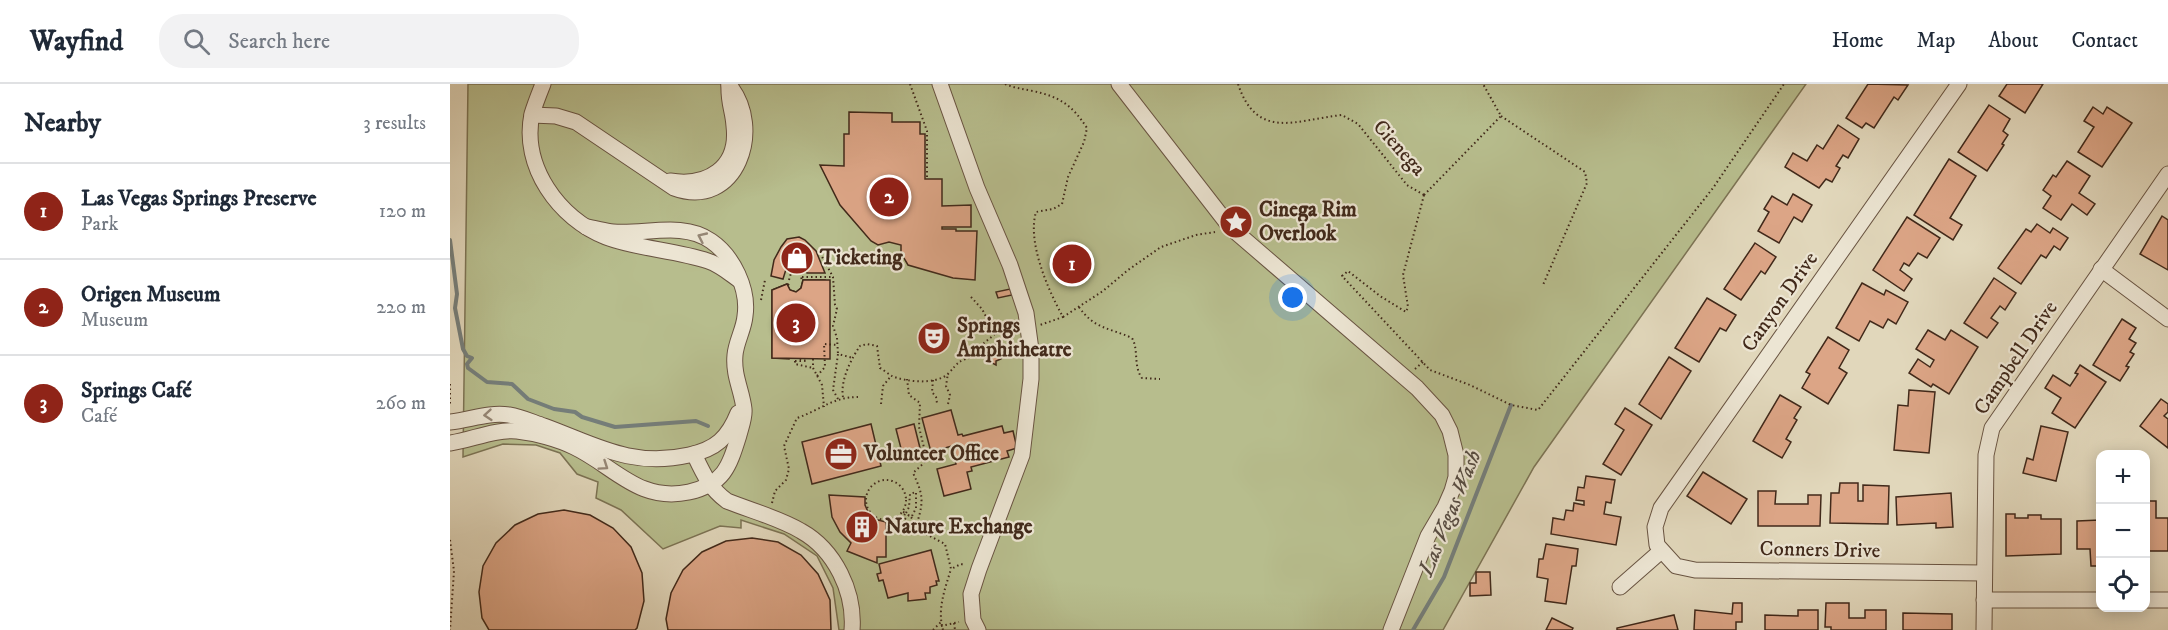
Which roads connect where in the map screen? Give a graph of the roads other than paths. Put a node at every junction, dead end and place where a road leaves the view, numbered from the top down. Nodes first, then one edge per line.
1 (543, 84) edge
2 (729, 84) edge
3 (940, 84) edge
4 (1119, 84) edge
5 (1959, 84) edge
6 (532, 115) junction
7 (2168, 174) edge
8 (586, 226) junction
9 (2101, 269) junction
10 (739, 279) junction
11 (2168, 319) edge
12 (742, 402) junction
13 (450, 423) edge
14 (520, 425) junction
15 (450, 443) edge
16 (694, 454) junction
17 (710, 486) junction
18 (1661, 551) junction
19 (1984, 573) junction
20 (1620, 587) dead end
21 (1984, 600) junction
22 (2096, 600) edge
23 (2150, 600) edge
24 (2168, 600) edge
25 (852, 630) edge
26 (978, 630) edge
27 (1391, 630) edge
28 (1984, 630) edge

1 - 6 street
2 - 6 street
3 - 26 street
4 - 27 street
5 - 18 street, Canyon Drive
6 - 8 street
7 - 9 street, Campbell Drive
8 - 10 street
10 -> 8 street
9 - 11 street
9 - 19 street, Campbell Drive
10 - 12 street
12 - 16 street
12 - 17 street
14 -> 13 street
14 - 15 street
14 - 16 street
14 -> 17 street
16 - 17 street
17 - 25 street
18 - 19 street, Conners Drive
18 - 20 street
19 - 21 street, Campbell Drive
21 - 22 street
21 - 28 street, Campbell Drive
23 - 24 street

